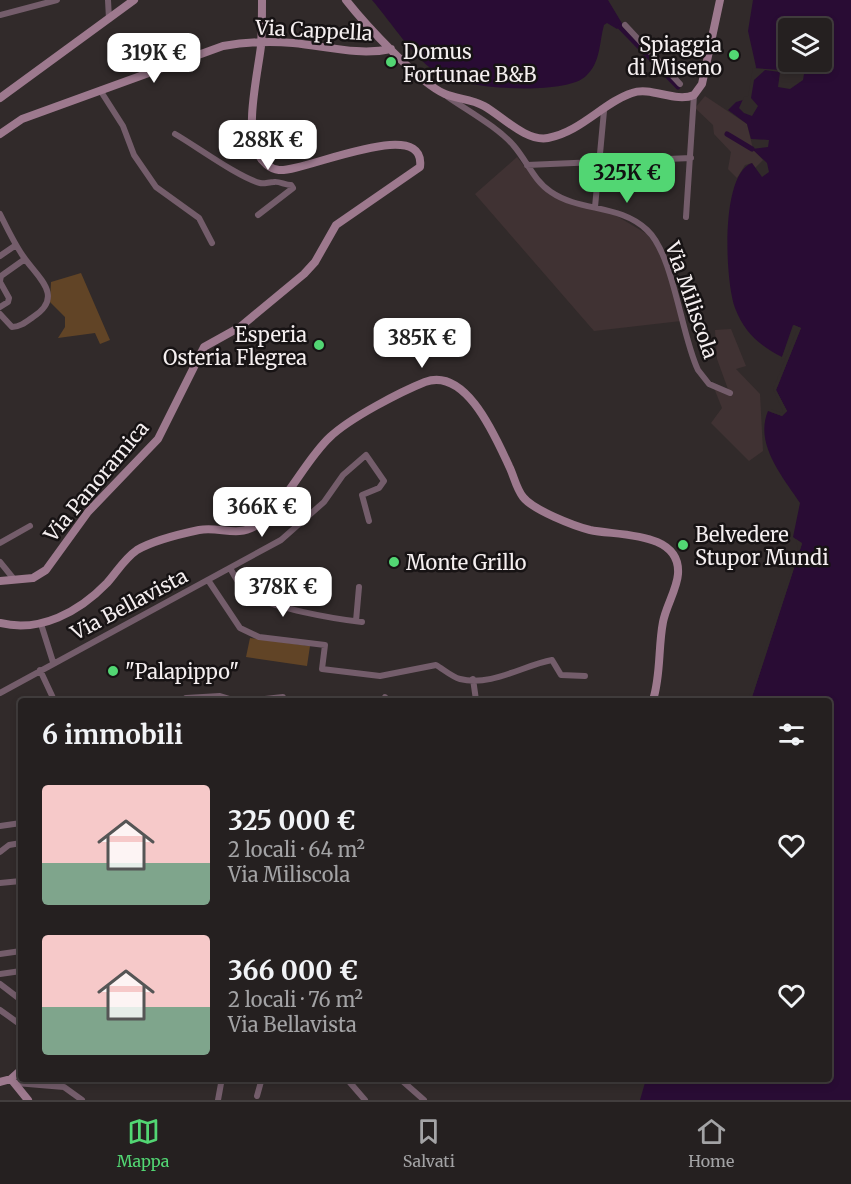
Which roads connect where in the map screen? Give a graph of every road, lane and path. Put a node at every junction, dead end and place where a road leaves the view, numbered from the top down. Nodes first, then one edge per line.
1 (57, 0) edge
2 (108, 0) edge
3 (134, 0) edge
4 (262, 0) edge
5 (346, 0) edge
6 (720, 0) edge
7 (0, 15) edge
8 (110, 18) junction
9 (625, 25) dead end
10 (261, 42) junction
11 (391, 49) junction
12 (680, 84) dead end
13 (100, 90) junction
14 (444, 93) junction
15 (694, 95) junction
16 (0, 98) edge
17 (604, 111) junction
18 (0, 134) edge
19 (175, 134) dead end
20 (691, 158) junction
21 (599, 161) junction
22 (527, 165) junction
23 (278, 170) junction
24 (276, 181) junction
25 (595, 207) junction
26 (0, 214) edge
27 (258, 215) dead end
28 (686, 217) dead end
29 (212, 243) dead end
30 (16, 245) junction
31 (0, 256) edge
32 (25, 259) junction
33 (0, 282) edge
34 (0, 307) edge
35 (0, 314) edge
36 (730, 393) dead end
37 (369, 521) dead end
38 (30, 526) dead end
39 (0, 543) edge
40 (0, 562) edge
41 (230, 568) junction
42 (13, 578) junction
43 (208, 580) junction
44 (0, 581) edge
45 (359, 587) dead end
46 (0, 622) edge
47 (41, 624) junction
48 (53, 663) junction
49 (40, 670) junction
50 (585, 676) dead end
51 (473, 679) junction
52 (0, 693) edge
53 (53, 698) edge
54 (186, 698) dead end
55 (226, 698) edge
56 (476, 698) edge
57 (654, 698) edge
58 (18, 823) edge
59 (0, 826) edge
60 (18, 843) edge
61 (0, 852) edge
62 (18, 881) edge
63 (0, 883) edge
64 (18, 951) edge
65 (0, 954) edge
66 (18, 971) edge
67 (0, 974) edge
68 (0, 984) edge
69 (18, 998) edge
70 (0, 1010) edge
71 (18, 1023) edge
72 (18, 1075) edge
73 (14, 1081) junction
74 (18, 1081) edge
75 (60, 1082) edge
76 (221, 1082) edge
77 (261, 1082) edge
78 (349, 1082) edge
79 (404, 1082) edge
80 (0, 1083) edge
81 (257, 1096) dead end
82 (28, 1100) edge
83 (82, 1100) edge
84 (218, 1100) edge
85 (365, 1100) edge
86 (424, 1100) edge

1 - 7 street
2 - 8 street
3 - 8 street
4 - 10 street
5 - 11 street, Via Miliscola
6 - 15 street
8 - 16 street
9 - 12 street
10 - 11 street, Via Cappella
10 - 13 street, Via Cappella
10 - 23 street
11 - 14 street, Via Miliscola
13 - 18 street, Via Cappella
13 - 29 street
14 - 17 street
14 - 22 street, Via Miliscola
15 - 17 street
15 - 20 street
17 - 21 street
19 - 24 street
20 - 21 street
20 - 28 street
21 - 22 street
21 - 25 street
22 - 25 street, Via Miliscola
23 - 24 street
23 - 42 street, Via Panoramica
24 - 27 street
25 - 36 street, Via Miliscola
26 - 30 street
30 - 31 street
30 - 32 street
32 - 33 street
32 - 35 street
33 - 34 street
37 - 41 street, Via Bellavista
38 - 39 street
40 - 42 street
41 - 43 street, Via Bellavista
41 - 45 street
42 - 44 street, Via Panoramica
43 - 48 street, Via Bellavista
43 - 51 street
46 - 47 street
47 - 48 street
47 - 57 street
48 - 49 street, Via Bellavista
49 - 52 street, Via Bellavista
49 - 53 street
50 - 51 street
51 - 56 street
54 - 55 street
58 - 59 street
60 - 61 street
62 - 63 street
64 - 65 street
66 - 67 street
68 - 69 street
70 - 71 street
72 - 73 street
73 - 74 street
73 - 80 street
73 - 82 street
75 - 83 street
76 - 84 street
77 - 81 street
78 - 85 street
79 - 86 street

